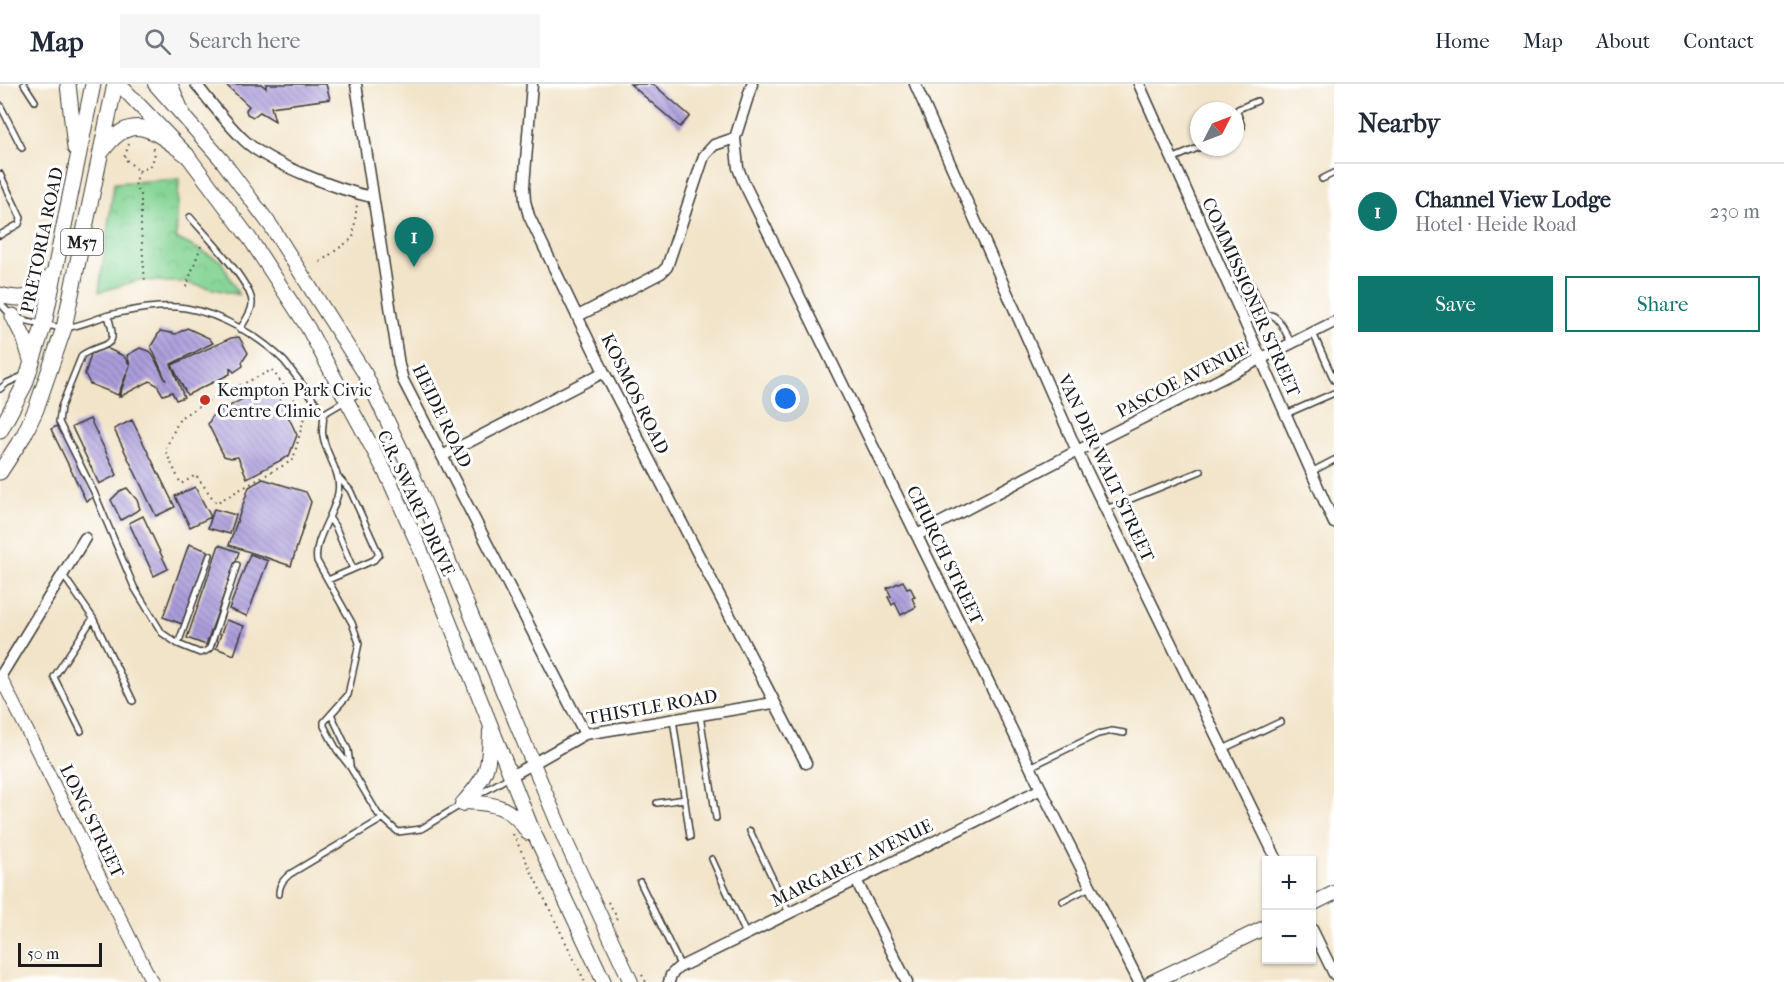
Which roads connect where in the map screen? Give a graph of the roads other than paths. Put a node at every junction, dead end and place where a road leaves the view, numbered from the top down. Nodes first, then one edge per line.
1 (24, 84) edge
2 (68, 84) edge
3 (93, 84) edge
4 (117, 84) edge
5 (155, 84) edge
6 (170, 84) edge
7 (196, 84) edge
8 (356, 84) edge
9 (532, 84) edge
10 (752, 84) edge
11 (915, 84) edge
12 (1139, 84) edge
13 (35, 101) dead end
14 (1257, 101) dead end
15 (0, 105) edge
16 (1244, 106) edge
17 (182, 113) junction
18 (735, 138) junction
19 (22, 148) dead end
20 (1190, 151) edge
21 (100, 155) junction
22 (187, 155) junction
23 (1172, 159) junction
24 (77, 169) junction
25 (1334, 173) edge
26 (0, 174) edge
27 (1322, 179) dead end
28 (372, 197) junction
29 (190, 217) dead end
30 (0, 234) edge
31 (54, 272) junction
32 (1227, 282) junction
33 (0, 295) edge
34 (0, 302) edge
35 (1265, 313) junction
36 (13, 316) junction
37 (108, 316) junction
38 (578, 316) junction
39 (1244, 322) junction
40 (1334, 322) edge
41 (44, 324) junction
42 (64, 328) junction
43 (240, 329) junction
44 (1313, 333) junction
45 (1292, 344) junction
46 (1261, 359) junction
47 (31, 368) junction
48 (604, 372) junction
49 (1334, 380) edge
50 (370, 386) junction
51 (0, 388) edge
52 (1334, 393) edge
53 (347, 400) junction
54 (323, 414) junction
55 (1285, 414) junction
56 (0, 431) edge
57 (1077, 451) junction
58 (442, 456) junction
59 (1334, 460) edge
60 (1201, 471) dead end
61 (0, 472) edge
62 (1311, 472) junction
63 (339, 478) junction
64 (1106, 509) junction
65 (330, 519) junction
66 (1334, 523) edge
67 (917, 535) junction
68 (86, 538) dead end
69 (210, 555) dead end
70 (237, 565) dead end
71 (353, 569) junction
72 (63, 575) junction
73 (328, 580) junction
74 (93, 618) junction
75 (178, 644) junction
76 (0, 676) edge
77 (133, 701) dead end
78 (773, 703) junction
79 (332, 714) junction
80 (700, 715) junction
81 (673, 719) junction
82 (1280, 722) dead end
83 (490, 724) junction
84 (81, 731) dead end
85 (1124, 733) dead end
86 (585, 734) junction
87 (1223, 749) junction
88 (533, 762) junction
89 (806, 763) dead end
90 (350, 767) junction
91 (1030, 767) junction
92 (511, 776) junction
93 (1041, 789) junction
94 (685, 799) junction
95 (464, 803) junction
96 (657, 803) dead end
97 (716, 818) dead end
98 (382, 819) junction
99 (750, 831) dead end
100 (690, 837) dead end
101 (1276, 856) edge
102 (544, 858) junction
103 (712, 859) dead end
104 (856, 880) junction
105 (640, 882) dead end
106 (1090, 887) junction
107 (1334, 893) edge
108 (279, 894) dead end
109 (1063, 902) dead end
110 (1316, 902) edge
111 (789, 913) junction
112 (1262, 929) edge
113 (746, 934) junction
114 (1316, 939) edge
115 (679, 967) junction
116 (1334, 974) edge
117 (152, 982) edge
118 (604, 982) edge
119 (631, 982) edge
120 (669, 982) edge
121 (907, 982) edge
122 (1139, 982) edge
123 (1152, 982) edge

1 - 13 lane
2 - 24 main road
3 - 24 main road, PRETORIA ROAD / M57
4 - 21 main road, M57
4 - 22 main road, C.R. SWART DRIVE
5 - 17 main road, C.R. SWART DRIVE
6 - 17 main road
7 - 28 street
8 - 28 street, HEIDE ROAD
9 - 38 street, KOSMOS ROAD
10 - 18 street
11 - 57 street, VAN DER WALT STREET
12 - 23 street, COMMISSIONER STREET
14 - 16 lane
15 - 19 lane
17 - 50 main road, C.R. SWART DRIVE
18 - 38 street
18 - 67 street, CHURCH STREET
20 - 23 lane
21 - 22 main road
21 - 42 main road, M57
22 - 53 main road, C.R. SWART DRIVE
23 - 32 street, COMMISSIONER STREET
24 - 31 main road, PRETORIA ROAD / M57
25 - 27 lane
26 - 30 lane
28 - 58 street, HEIDE ROAD
29 - 43 lane
31 - 33 main road
31 - 41 main road, PRETORIA ROAD / M57
32 - 35 lane
32 - 39 street, COMMISSIONER STREET
34 - 36 lane
35 - 39 lane
35 - 45 lane
36 - 41 lane
36 - 47 main road
37 - 42 lane
37 - 43 lane
37 - 75 lane
38 - 48 street, KOSMOS ROAD
39 - 46 street, COMMISSIONER STREET
40 - 44 street, PASCOE AVENUE
41 - 42 lane
41 - 47 main road, PRETORIA ROAD / M57
42 - 61 main road, M57
43 - 54 lane
44 - 45 street, PASCOE AVENUE
44 - 49 lane
45 - 46 street, PASCOE AVENUE
46 - 55 street, COMMISSIONER STREET
46 - 57 street, PASCOE AVENUE
47 - 51 lane
47 - 56 main road, PRETORIA ROAD / M57
48 - 58 street
48 - 78 street, KOSMOS ROAD
50 - 53 lane
50 - 88 main road, C.R. SWART DRIVE
52 - 55 lane
53 - 54 lane
53 - 83 main road, C.R. SWART DRIVE
54 - 63 lane
55 - 62 street, COMMISSIONER STREET
57 - 64 street, VAN DER WALT STREET
57 - 67 street, PASCOE AVENUE
58 - 86 street, HEIDE ROAD
59 - 62 lane
60 - 64 lane
62 - 66 street, COMMISSIONER STREET
63 - 65 lane
63 - 71 lane
64 - 87 street, VAN DER WALT STREET
65 - 71 lane
65 - 73 lane
67 - 91 street, CHURCH STREET
68 - 72 street
69 - 75 lane
70 - 75 lane
71 - 73 lane
72 - 74 lane
72 - 76 street
73 - 79 lane
74 - 77 lane
74 - 84 lane
76 - 117 street, LONG STREET
78 - 80 street, THISTLE ROAD
78 - 89 street, KOSMOS ROAD
79 - 90 lane
79 - 90 lane
80 - 81 street, THISTLE ROAD
80 - 97 lane
81 - 86 street, THISTLE ROAD
81 - 94 lane
82 - 87 lane
83 - 92 main road, C.R. SWART DRIVE
83 - 95 main road
85 - 91 lane
86 - 88 street, THISTLE ROAD
87 - 101 street, VAN DER WALT STREET
88 - 92 street, THISTLE ROAD
88 - 119 main road, C.R. SWART DRIVE
90 - 98 lane
91 - 93 street, CHURCH STREET
92 - 95 lane
92 - 102 main road, C.R. SWART DRIVE
93 - 104 street, MARGARET AVENUE
93 - 106 street, CHURCH STREET
94 - 96 lane
94 - 100 lane
95 - 98 lane
95 - 102 main road
98 - 108 lane
99 - 111 lane
102 - 118 main road, C.R. SWART DRIVE
103 - 113 lane
104 - 111 street, MARGARET AVENUE
104 - 121 street
105 - 115 lane
106 - 109 lane
106 - 122 street, CHURCH STREET
107 - 110 main road
111 - 113 street, MARGARET AVENUE
112 - 123 main road
113 - 115 street, MARGARET AVENUE
114 - 116 street
115 - 120 street

